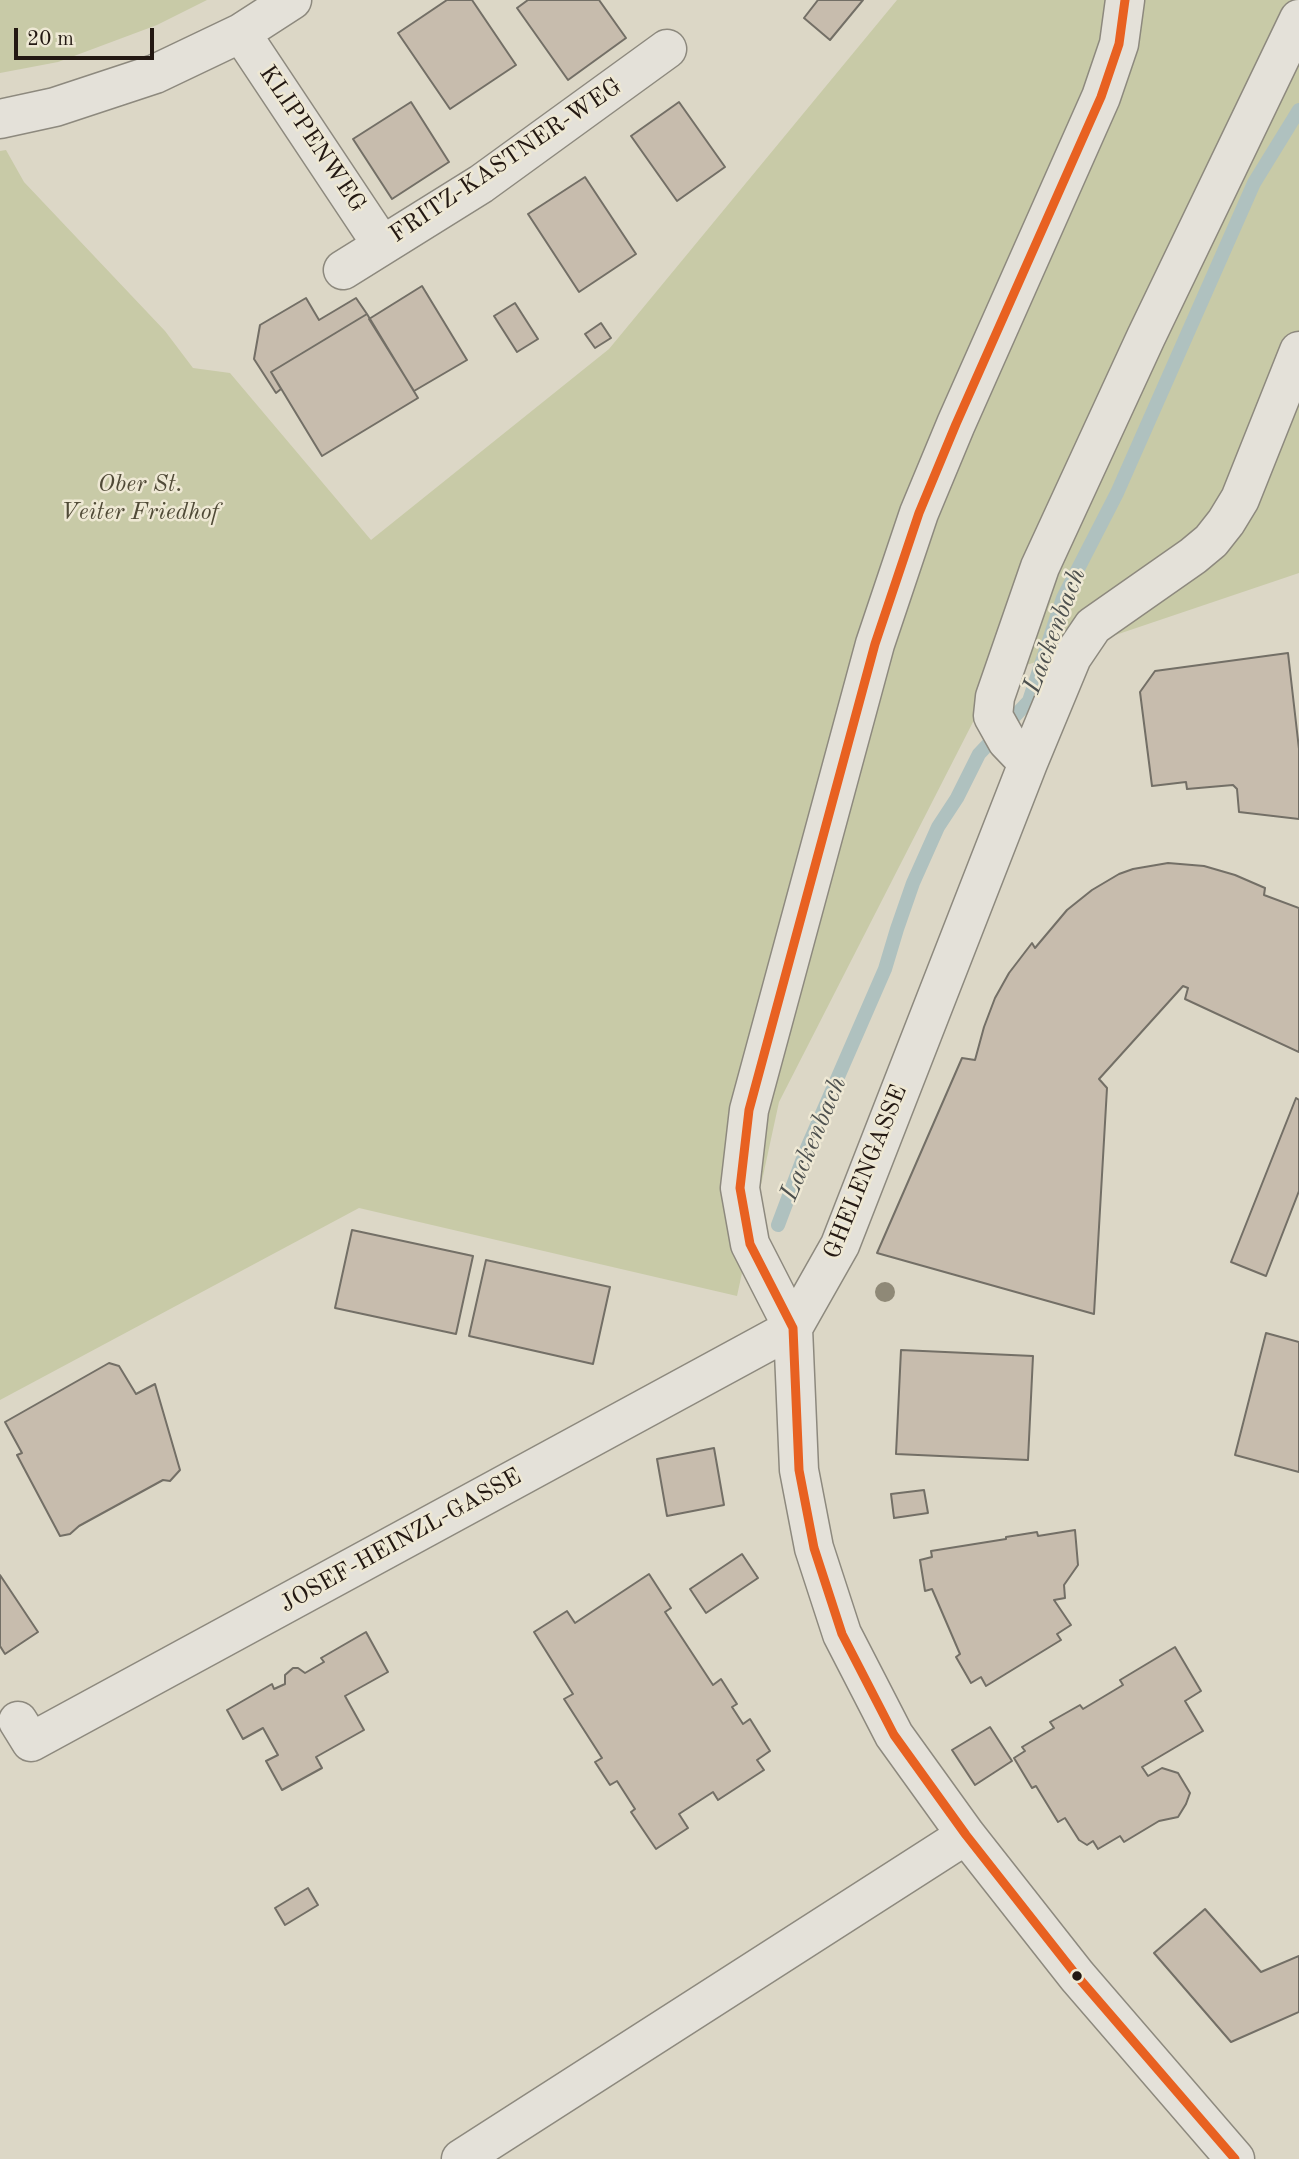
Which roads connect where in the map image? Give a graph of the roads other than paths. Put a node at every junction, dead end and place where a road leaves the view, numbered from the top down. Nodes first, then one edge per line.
1 (292, 0) edge
2 (1125, 0) edge
3 (1299, 19) edge
4 (241, 33) junction
5 (667, 49) dead end
6 (0, 119) edge
7 (382, 245) junction
8 (343, 270) dead end
9 (1299, 351) edge
10 (1009, 740) junction
11 (793, 1328) junction
12 (18, 1721) dead end
13 (966, 1835) junction
14 (461, 2159) edge
15 (1235, 2159) edge

1 - 4 street
2 - 11 street
3 - 10 street
4 - 6 street
4 - 7 street, KLIPPENWEG
5 - 7 street, FRITZ-KASTNER-WEG
7 - 8 street, FRITZ-KASTNER-WEG
9 - 10 street, GHELENGASSE
10 - 11 street, GHELENGASSE
11 - 12 street, JOSEF-HEINZL-GASSE
11 - 13 street
13 - 14 street
13 - 15 street

